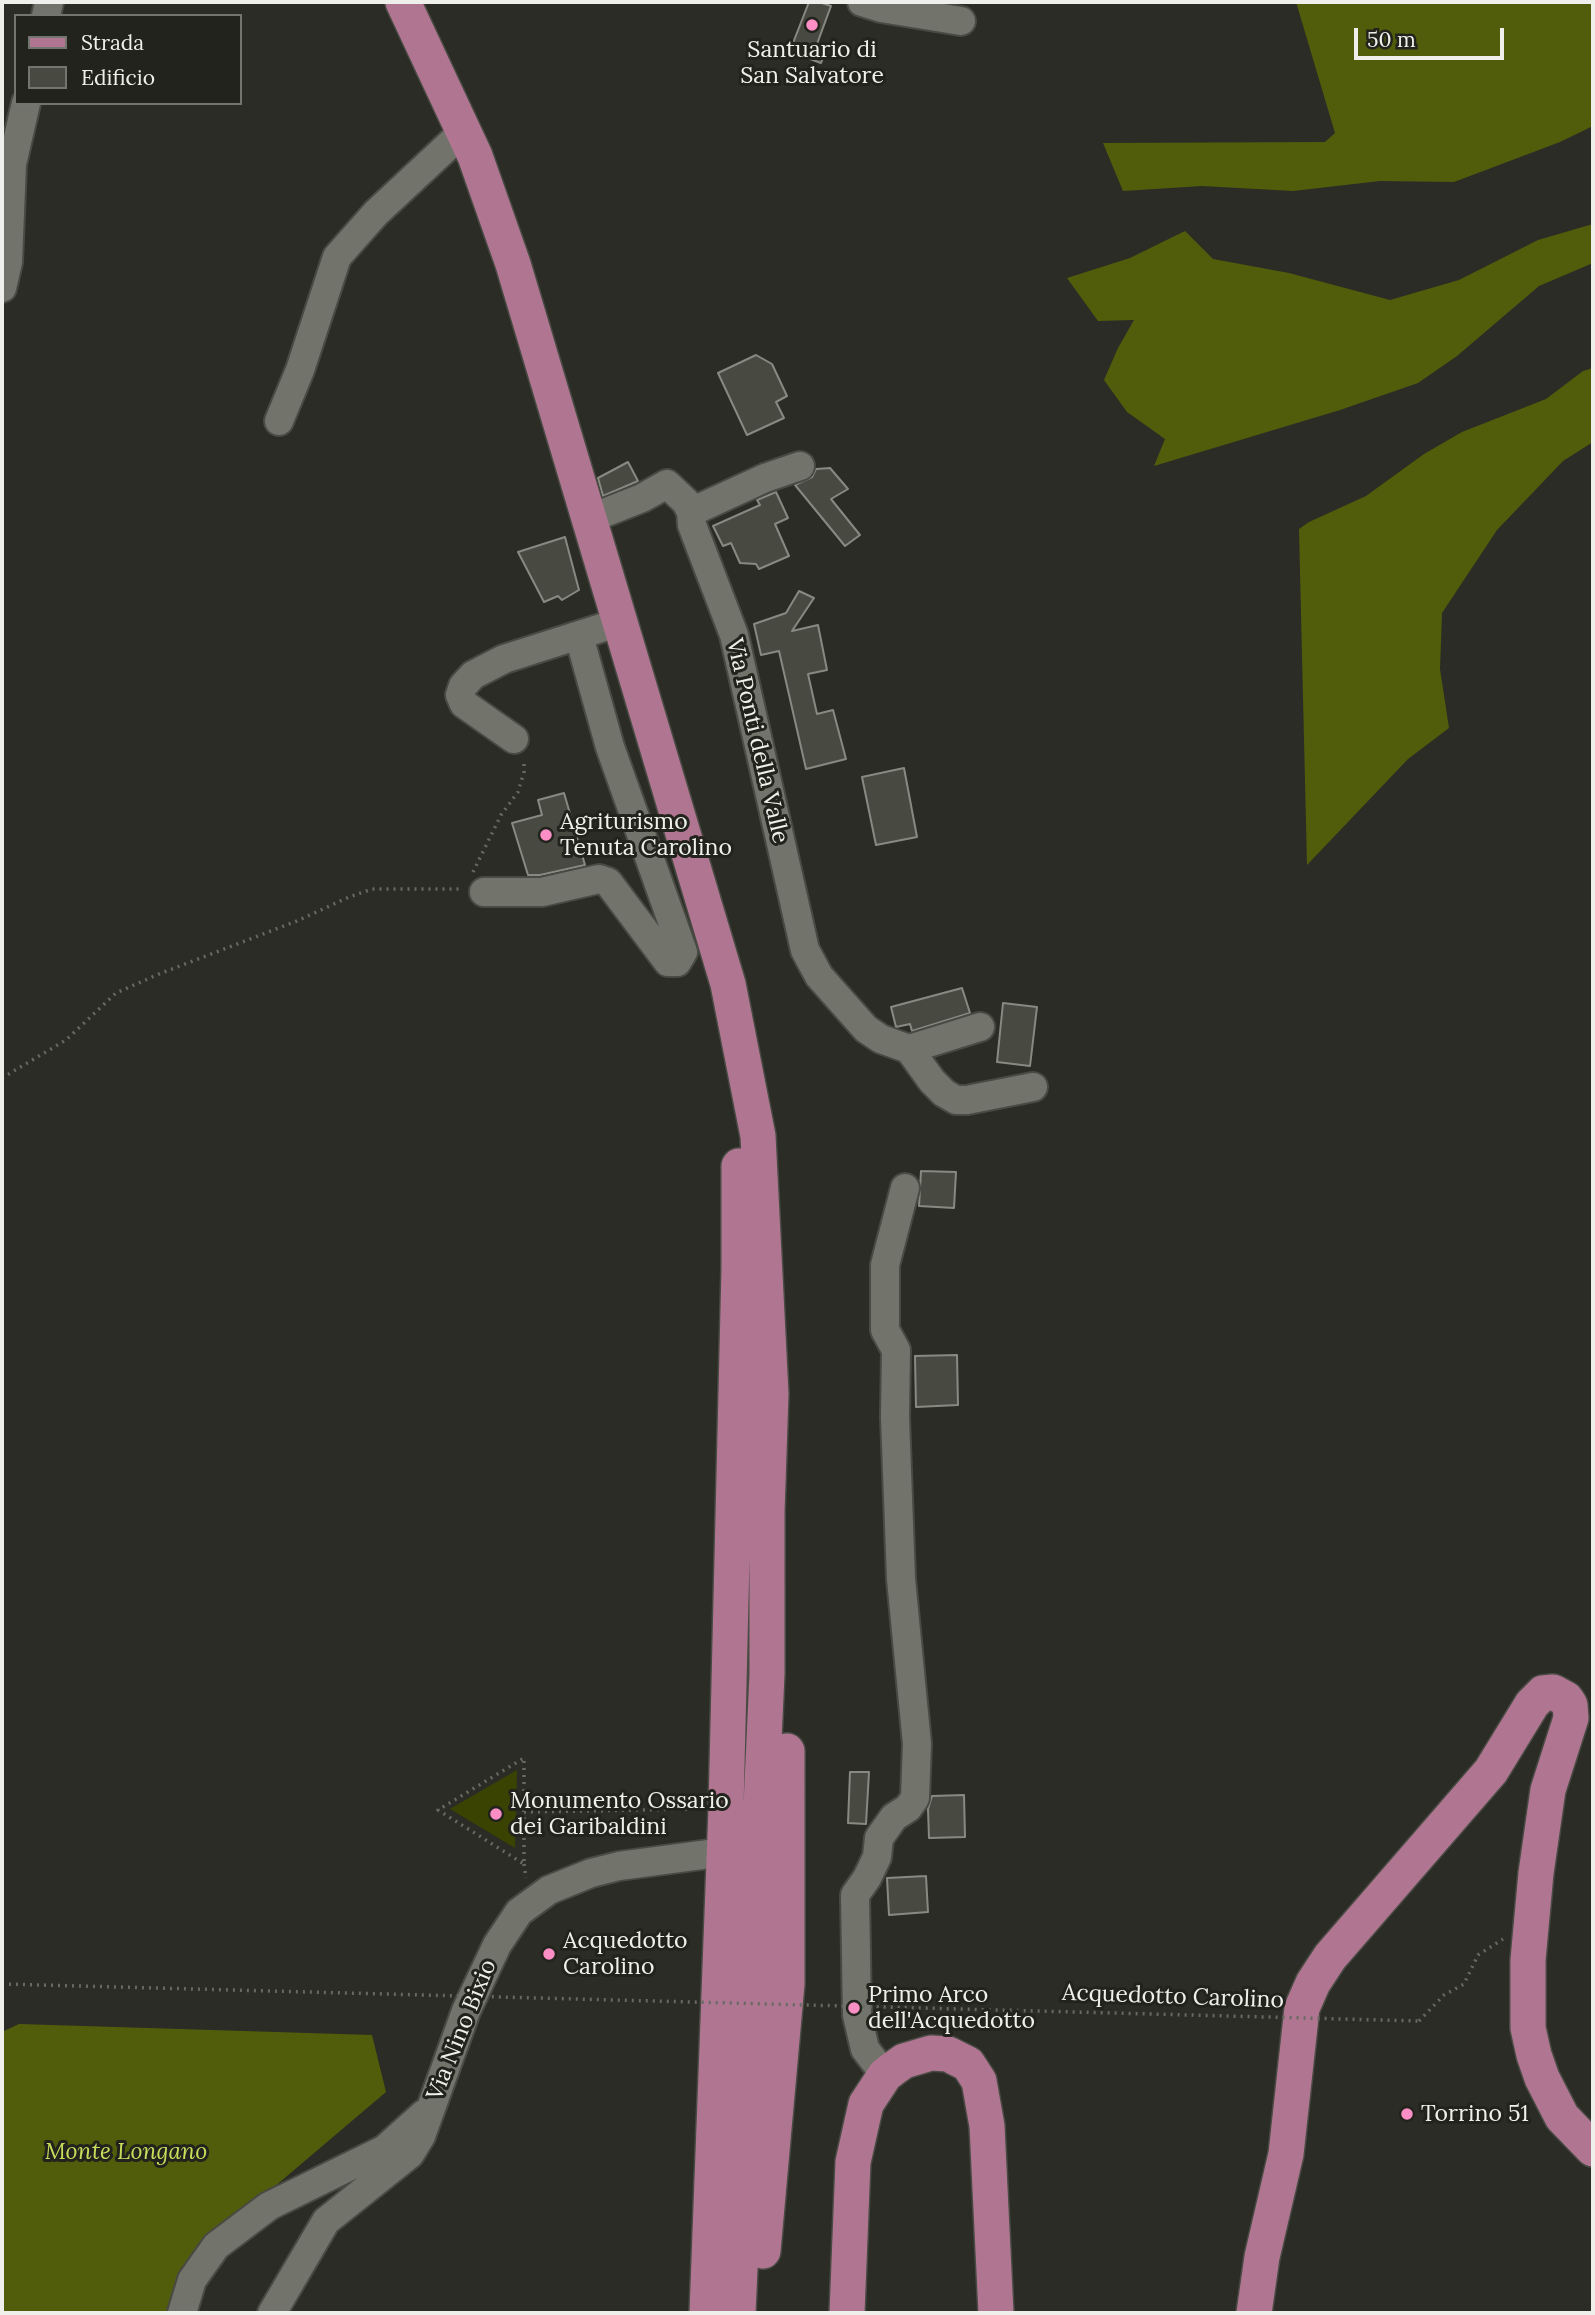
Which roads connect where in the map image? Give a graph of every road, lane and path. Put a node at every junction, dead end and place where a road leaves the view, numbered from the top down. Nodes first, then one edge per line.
1 (402, 2) edge
2 (862, 2) edge
3 (961, 22) dead end
4 (26, 105) edge
5 (464, 131) junction
6 (2, 288) edge
7 (279, 421) dead end
8 (800, 466) dead end
9 (691, 512) junction
10 (589, 519) junction
11 (620, 622) junction
12 (579, 636) junction
13 (514, 739) joint
14 (474, 890) junction
15 (980, 1027) dead end
16 (909, 1049) junction
17 (740, 1050) junction
18 (2, 1078) edge
19 (1033, 1087) dead end
20 (905, 1188) dead end
21 (771, 1394) junction
22 (726, 1808) junction
23 (524, 1812) junction
24 (724, 1852) junction
25 (1530, 1919) junction
26 (2, 1984) edge
27 (885, 2075) junction
28 (429, 2110) junction
29 (1593, 2149) edge
30 (182, 2313) edge
31 (272, 2313) edge
32 (708, 2313) edge
33 (738, 2313) edge
34 (758, 2313) edge
35 (847, 2313) edge
36 (996, 2313) edge
37 (1254, 2313) edge

1 - 5 main road
2 - 3 street
4 - 6 street
5 - 7 street
5 - 10 main road
8 - 9 street
9 - 10 street, Via Ponti della Valle
9 - 16 street, Via Ponti della Valle
10 - 11 main road
11 - 12 street
11 - 17 main road
12 - 13 street
12 - 14 street
13 - 14 path
14 - 18 path
15 - 16 street
16 - 19 street
17 - 21 main road
17 - 22 main road
20 - 27 street
21 - 33 main road
21 - 34 main road
22 - 23 path
22 - 24 main road
23 - 23 path
24 - 28 street, Via Nino Bixio
24 - 32 main road
25 - 26 path, Acquedotto Carolino, bridge
25 - 29 main road
25 - 37 main road
27 - 35 main road
27 - 36 main road
28 - 30 street
28 - 31 street, Via Nino Bixio

